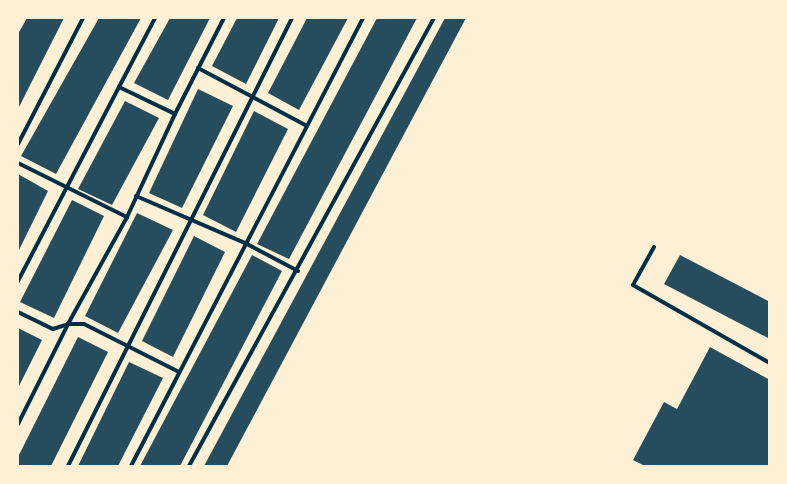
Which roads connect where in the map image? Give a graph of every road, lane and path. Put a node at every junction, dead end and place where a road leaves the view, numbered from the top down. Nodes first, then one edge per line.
1 (83, 18) edge
2 (155, 18) edge
3 (224, 18) edge
4 (292, 18) edge
5 (363, 18) edge
6 (434, 18) edge
7 (198, 68) junction
8 (119, 87) junction
9 (253, 97) junction
10 (175, 114) junction
11 (307, 126) junction
12 (18, 144) edge
13 (18, 163) edge
14 (67, 187) junction
15 (136, 196) junction
16 (127, 217) junction
17 (190, 221) junction
18 (245, 243) junction
19 (654, 247) dead end
20 (298, 271) junction
21 (18, 281) edge
22 (18, 312) edge
23 (68, 324) junction
24 (127, 346) junction
25 (770, 363) edge
26 (179, 372) junction
27 (18, 424) edge
28 (68, 466) edge
29 (131, 466) edge
30 (189, 466) edge

1 - 12 lane
2 - 8 lane
3 - 7 lane
4 - 9 lane
5 - 11 lane
6 - 20 lane
7 - 9 lane
7 - 10 lane
8 - 10 lane
8 - 14 lane
9 - 11 lane
9 - 17 lane
10 - 15 lane
11 - 18 lane
13 - 14 lane
14 - 16 lane
14 - 21 lane
15 - 16 lane
15 - 17 lane
16 - 23 lane
17 - 18 lane
17 - 24 lane
18 - 20 lane
18 - 26 lane
19 - 25 lane
20 - 30 lane
22 - 23 lane
23 - 24 lane
23 - 27 lane
24 - 26 lane
24 - 28 lane
26 - 29 lane

